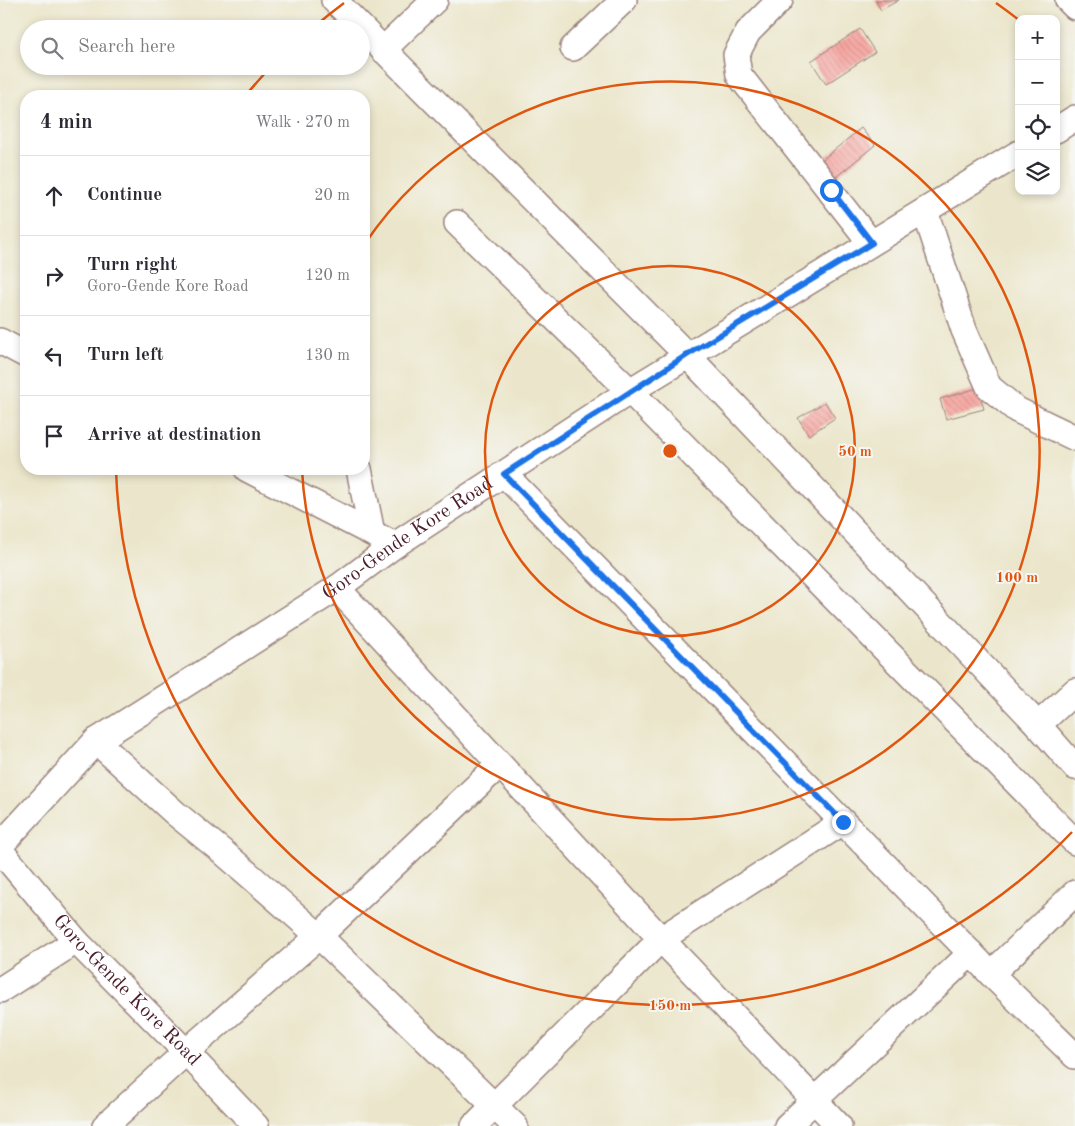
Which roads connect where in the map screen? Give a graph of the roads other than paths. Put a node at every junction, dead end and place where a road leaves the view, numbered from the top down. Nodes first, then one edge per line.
1 (334, 0) edge
2 (435, 0) edge
3 (624, 0) edge
4 (780, 0) edge
5 (1068, 0) edge
6 (1075, 7) edge
7 (354, 20) edge
8 (370, 37) edge
9 (573, 48) dead end
10 (383, 50) junction
11 (1075, 118) edge
12 (1060, 127) edge
13 (1015, 155) edge
14 (925, 211) junction
15 (457, 223) dead end
16 (872, 243) junction
17 (0, 342) edge
18 (20, 352) edge
19 (687, 355) junction
20 (630, 391) junction
21 (1075, 438) edge
22 (504, 474) junction
23 (259, 475) edge
24 (360, 475) edge
25 (372, 533) junction
26 (395, 545) junction
27 (337, 588) junction
28 (1075, 691) edge
29 (1038, 725) junction
30 (96, 741) junction
31 (499, 765) junction
32 (1075, 767) edge
33 (843, 822) junction
34 (1075, 842) edge
35 (0, 846) edge
36 (0, 850) edge
37 (1075, 892) edge
38 (319, 936) junction
39 (661, 939) junction
40 (76, 941) junction
41 (971, 953) junction
42 (991, 974) junction
43 (0, 990) edge
44 (186, 1052) junction
45 (1075, 1056) edge
46 (814, 1100) junction
47 (495, 1105) junction
48 (105, 1126) edge
49 (256, 1126) edge
50 (474, 1126) edge
51 (515, 1126) edge
52 (787, 1126) edge
53 (839, 1126) edge

1 - 7 street
2 - 10 street
3 - 9 street
4 - 16 street
5 - 6 street
8 - 10 street
10 - 19 street
11 - 12 street
13 - 14 street, Goro-Gende Kore Road
14 - 16 street, Goro-Gende Kore Road
14 - 21 street
15 - 20 street
16 - 19 street, Goro-Gende Kore Road
17 - 18 street
19 - 20 street, Goro-Gende Kore Road
19 - 29 street
20 - 22 street, Goro-Gende Kore Road
20 - 34 street
22 - 26 street, Goro-Gende Kore Road
22 - 33 street
23 - 25 street
24 - 25 street
25 - 26 street
26 - 27 street, Goro-Gende Kore Road
27 - 30 street, Goro-Gende Kore Road
27 - 31 street
28 - 29 street
29 - 32 street
30 - 35 street, Goro-Gende Kore Road
30 - 38 street
31 - 38 street
31 - 39 street
33 - 39 street
33 - 41 street
36 - 40 street, Goro-Gende Kore Road
37 - 42 street
38 - 44 street
38 - 47 street
39 - 46 street
39 - 47 street
40 - 43 street
40 - 44 street, Goro-Gende Kore Road
41 - 42 street
41 - 46 street
42 - 45 street
44 - 48 street
44 - 49 street, Goro-Gende Kore Road
46 - 52 street
46 - 53 street
47 - 50 street
47 - 51 street

